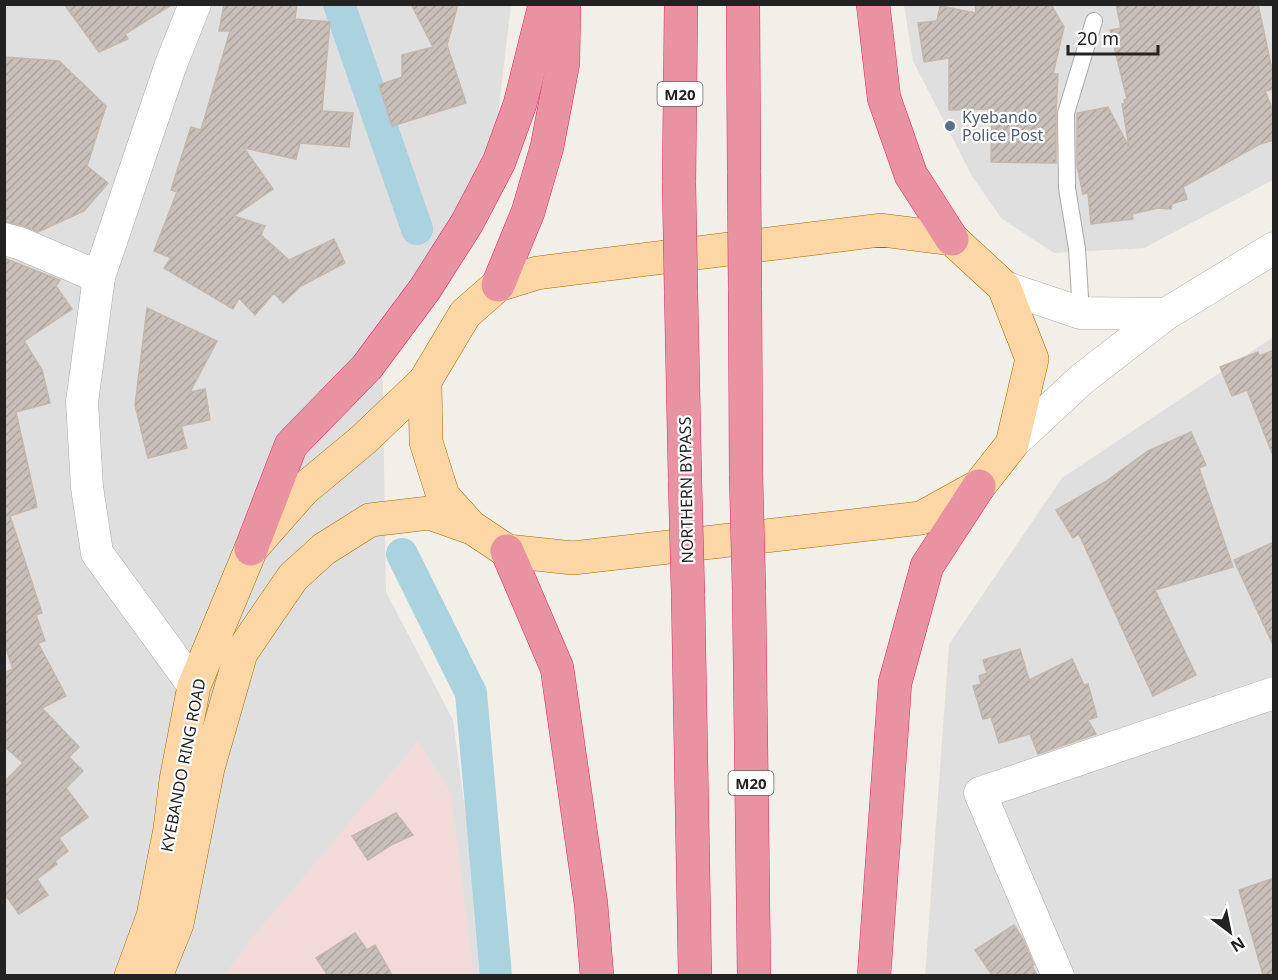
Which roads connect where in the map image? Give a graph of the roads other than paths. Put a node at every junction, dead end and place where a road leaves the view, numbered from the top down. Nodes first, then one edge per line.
1 (195, 4) edge
2 (545, 4) edge
3 (564, 4) edge
4 (681, 4) edge
5 (743, 4) edge
6 (873, 4) edge
7 (1094, 21) dead end
8 (4, 239) edge
9 (952, 239) junction
10 (1274, 248) edge
11 (99, 277) junction
12 (498, 285) junction
13 (1004, 287) junction
14 (1082, 313) junction
15 (1166, 314) junction
16 (425, 381) junction
17 (1012, 444) junction
18 (979, 486) junction
19 (471, 528) junction
20 (250, 549) junction
21 (507, 551) junction
22 (194, 686) junction
23 (1274, 693) edge
24 (130, 975) edge
25 (156, 975) edge
26 (597, 975) edge
27 (695, 975) edge
28 (754, 975) edge
29 (874, 975) edge
30 (1058, 975) edge

1 - 11 street
2 - 20 highway
3 - 12 highway
4 - 27 highway, NORTHERN BYPASS / M20, bridge
5 - 28 highway, M20, bridge
6 - 9 highway
7 - 14 lane
8 - 11 street
9 - 12 main road
9 - 13 main road
10 - 15 street
11 - 22 street
12 - 16 main road, KYEBANDO RING ROAD
13 - 14 street
13 - 17 main road
14 - 15 street
15 - 17 street
16 - 19 main road
16 - 20 main road, KYEBANDO RING ROAD
17 - 18 main road
18 - 21 main road
18 - 29 highway
19 - 21 main road
19 - 25 main road
20 - 22 main road, KYEBANDO RING ROAD
21 - 26 highway
22 - 24 main road, KYEBANDO RING ROAD
23 - 30 street

